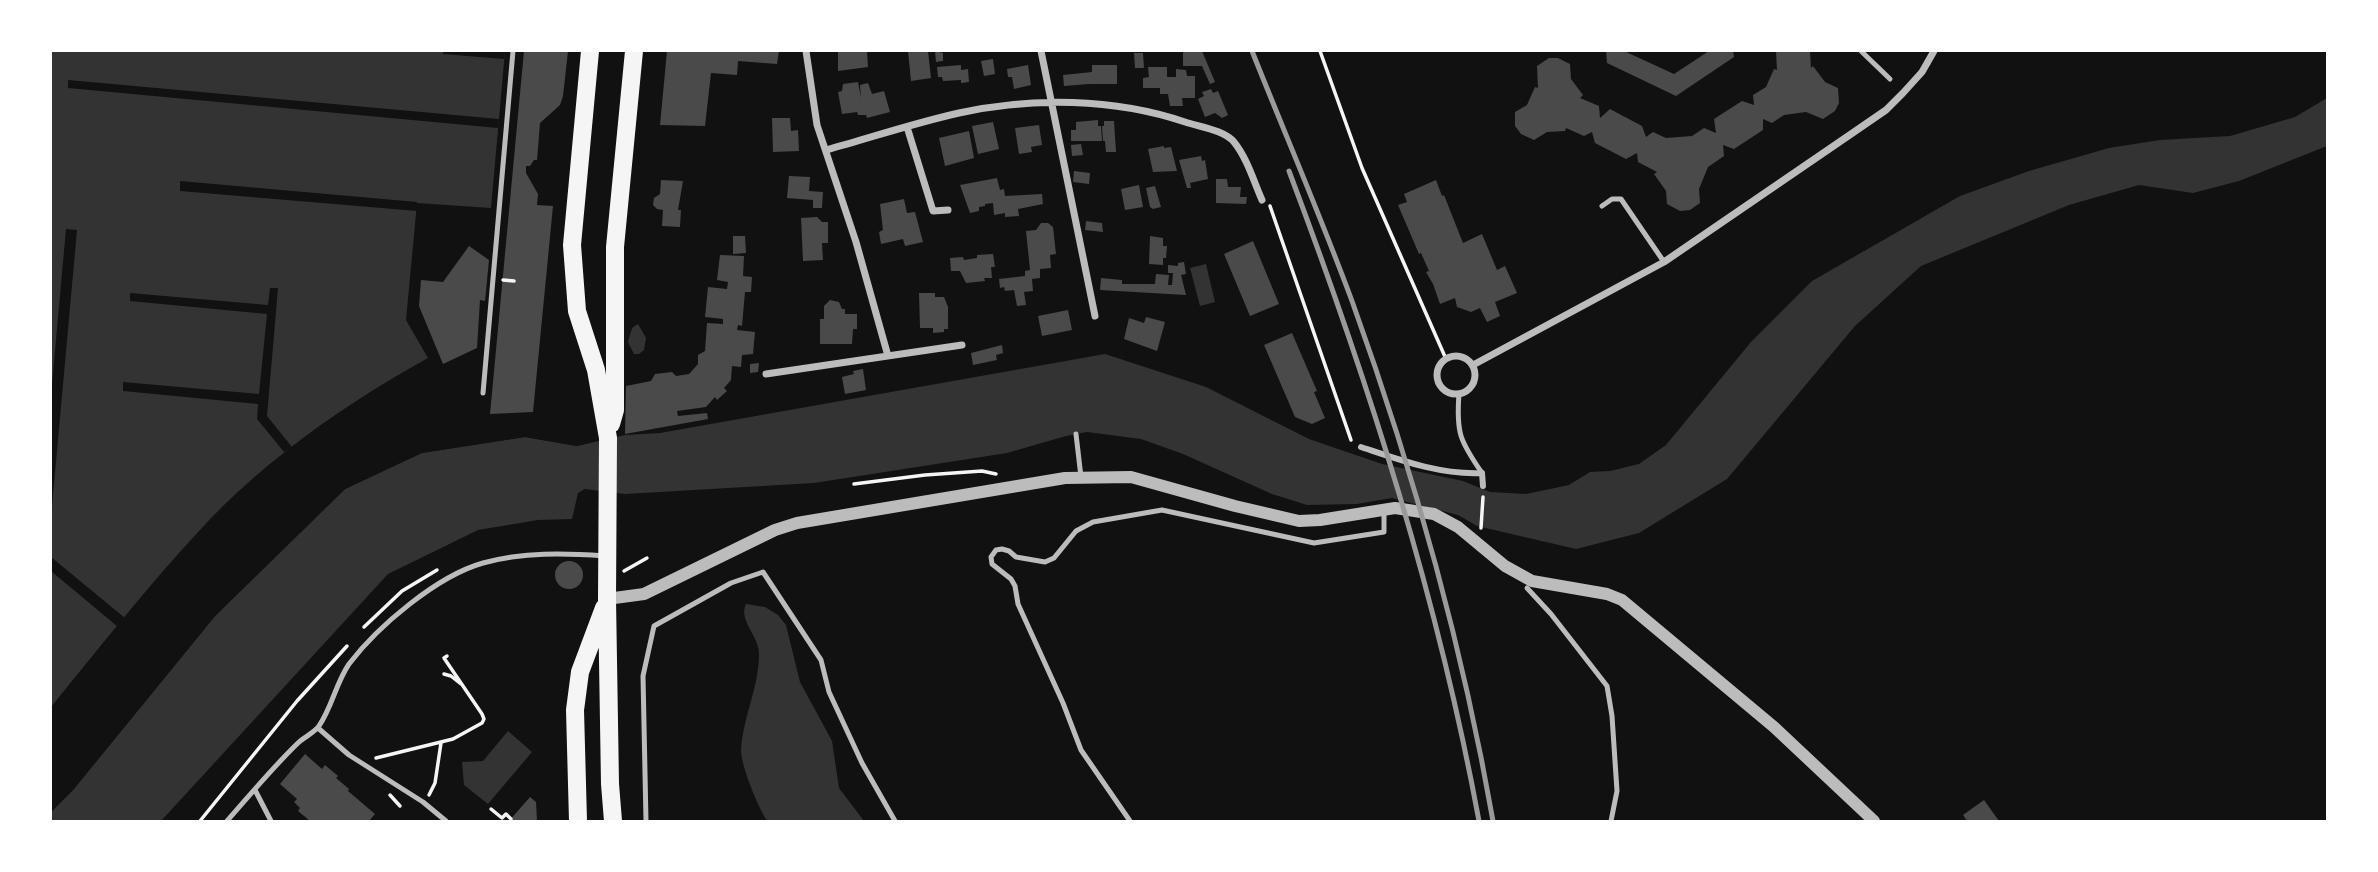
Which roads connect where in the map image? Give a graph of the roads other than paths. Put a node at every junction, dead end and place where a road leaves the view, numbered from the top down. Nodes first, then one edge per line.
1 (513, 51) edge
2 (590, 51) edge
3 (634, 51) edge
4 (806, 51) edge
5 (1041, 51) edge
6 (1861, 51) edge
7 (1934, 51) edge
8 (1890, 79) dead end
9 (1052, 102) junction
10 (907, 127) junction
11 (825, 150) junction
12 (1262, 200) road end
13 (1602, 206) dead end
14 (948, 210) dead end
15 (1664, 262) junction
16 (1095, 316) dead end
17 (962, 345) dead end
18 (888, 356) junction
19 (1472, 365) junction
20 (765, 374) dead end
21 (483, 393) dead end
22 (1459, 394) junction
23 (1076, 434) dead end
24 (608, 438) junction
25 (1361, 447) road end
26 (1482, 473) junction
27 (1085, 476) junction
28 (1483, 486) road end
29 (1384, 510) junction
30 (607, 557) junction
31 (1527, 588) dead end
32 (607, 598) junction
33 (318, 728) junction
34 (255, 790) junction
35 (227, 821) edge
36 (271, 821) edge
37 (446, 821) edge
38 (578, 821) edge
39 (613, 821) edge
40 (646, 821) edge
41 (895, 821) edge
42 (1130, 821) edge
43 (1611, 821) edge
44 (1874, 821) edge

1 - 21 lane
2 - 24 main road
3 - 24 main road
4 - 11 street
5 - 9 street
6 - 8 lane
7 - 15 street
9 - 10 street
9 - 12 street
9 - 16 street
10 - 11 street
10 - 14 street
11 - 18 street
13 - 15 lane
15 - 19 street
17 - 18 street
18 - 20 street
19 - 22 street
19 - 22 street
22 - 26 lane
23 - 27 lane
24 - 30 main road
25 - 26 street
26 - 28 street
27 - 29 street
27 - 32 street
29 - 42 lane
29 - 44 street
30 - 32 main road
30 - 33 lane
31 - 43 lane
32 - 38 main road
32 - 39 main road
33 - 34 lane
33 - 37 lane
34 - 35 lane
34 - 36 lane
40 - 41 lane

